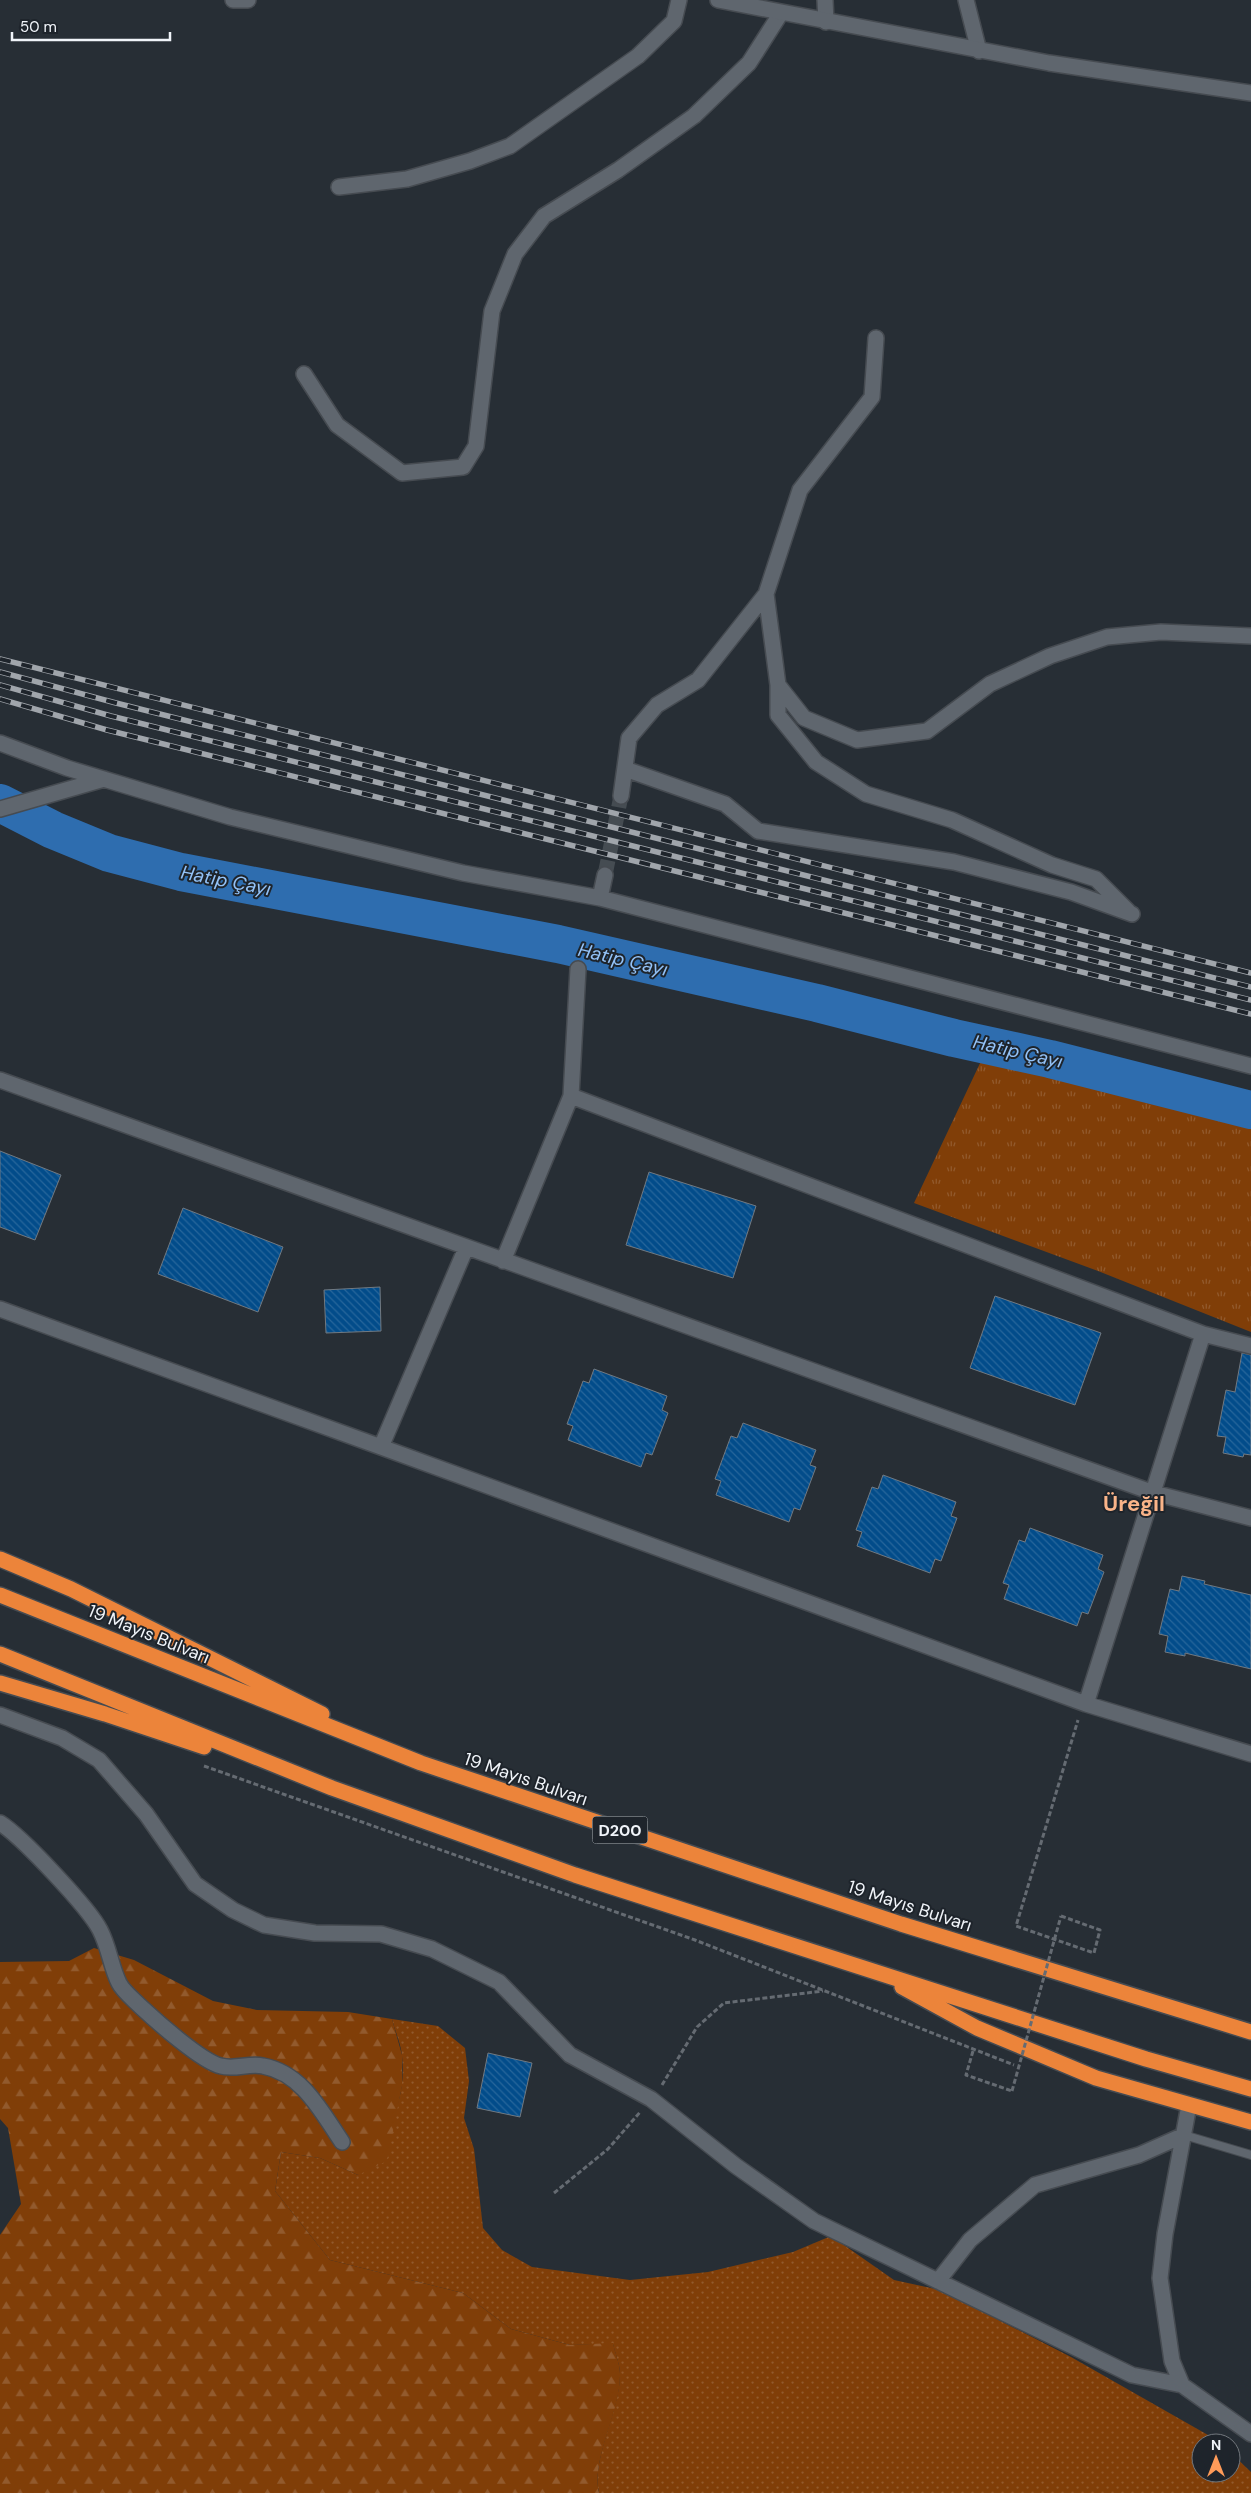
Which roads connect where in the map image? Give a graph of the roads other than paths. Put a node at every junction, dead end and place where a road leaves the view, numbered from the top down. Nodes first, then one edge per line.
1 (233, 0) edge
2 (248, 0) edge
3 (679, 0) edge
4 (720, 0) edge
5 (825, 0) edge
6 (966, 0) edge
7 (780, 12) junction
8 (826, 22) junction
9 (979, 51) junction
10 (1251, 92) edge
11 (339, 187) dead end
12 (876, 338) dead end
13 (304, 374) dead end
14 (766, 594) junction
15 (1251, 636) edge
16 (778, 685) junction
17 (0, 744) edge
18 (625, 769) junction
19 (104, 779) junction
20 (621, 796) tunnel mouth
21 (0, 810) edge
22 (606, 875) tunnel mouth
23 (600, 898) junction
24 (578, 969) dead end
25 (1251, 1066) edge
26 (0, 1080) edge
27 (571, 1096) junction
28 (466, 1248) junction
29 (503, 1261) junction
30 (0, 1309) edge
31 (1203, 1334) junction
32 (1251, 1346) edge
33 (381, 1447) junction
34 (1154, 1493) junction
35 (1251, 1518) edge
36 (0, 1560) edge
37 (0, 1595) edge
38 (0, 1654) edge
39 (0, 1683) edge
40 (1083, 1708) junction
41 (0, 1715) edge
42 (1251, 1754) edge
43 (422, 1763) junction
44 (332, 1788) junction
45 (0, 1823) edge
46 (870, 1970) junction
47 (1251, 2032) edge
48 (1251, 2089) edge
49 (1189, 2105) junction
50 (1251, 2122) edge
51 (1184, 2135) junction
52 (342, 2142) dead end
53 (1251, 2155) edge
54 (938, 2281) junction
55 (1182, 2385) junction
56 (1251, 2434) edge

1 - 2 street
3 - 11 street
4 - 7 street
5 - 8 street
6 - 9 street
7 - 8 street
7 - 13 street
8 - 9 street
9 - 10 street
12 - 14 street
14 - 16 street
14 - 18 street
15 - 16 street
16 - 18 street
17 - 19 street
18 - 20 street
19 - 21 street
19 - 23 street
22 - 23 street
23 - 25 street
24 - 27 street
26 - 28 street
27 - 29 street
27 - 31 street
28 - 29 street
28 - 33 street
29 - 34 street
30 - 33 street
31 - 32 street
31 - 34 street
33 - 40 street
34 - 35 street
34 - 40 street
36 - 43 highway
37 - 43 highway, 19 Mayıs Bulvarı / D200
38 - 44 highway
39 - 44 highway
40 - 42 street
41 - 54 street
43 - 47 highway, 19 Mayıs Bulvarı / D200
44 - 46 highway
45 - 52 street
46 - 48 highway
46 - 49 highway
49 - 50 highway
49 - 51 street
51 - 53 lane
51 - 54 street
51 - 55 street
54 - 55 street
55 - 56 street

